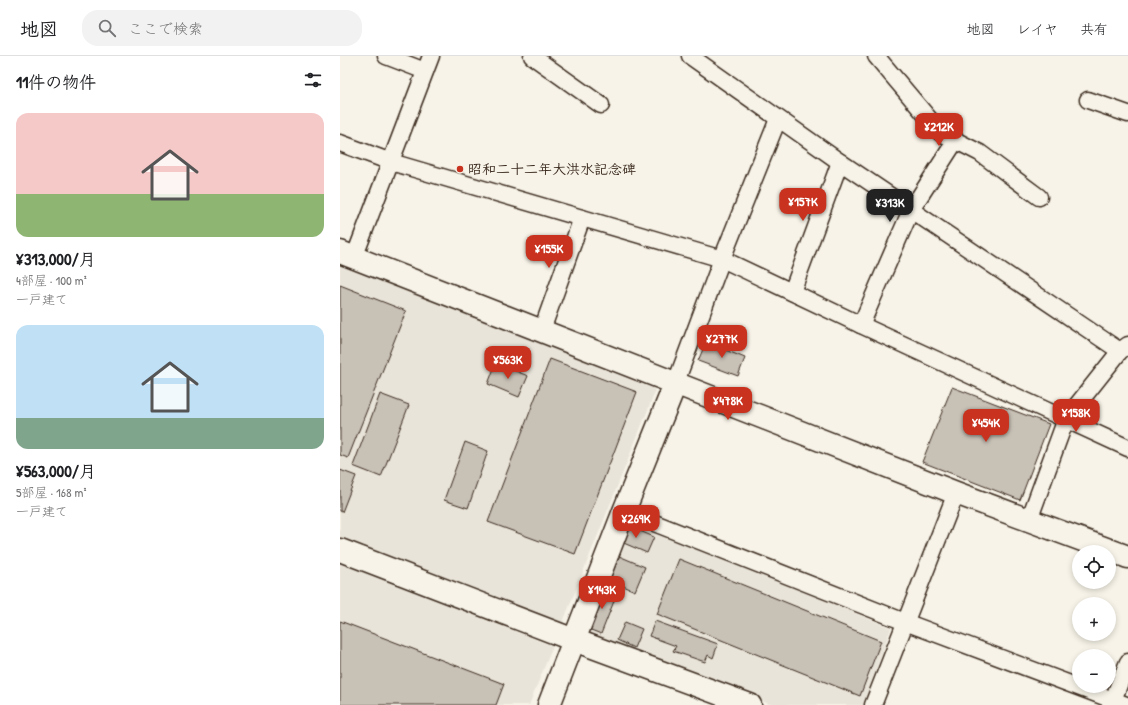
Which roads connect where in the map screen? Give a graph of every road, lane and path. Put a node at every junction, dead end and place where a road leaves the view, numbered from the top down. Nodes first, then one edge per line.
1 (386, 56) edge
2 (431, 56) edge
3 (532, 56) edge
4 (690, 56) edge
5 (876, 56) edge
6 (425, 71) junction
7 (1088, 100) dead end
8 (601, 105) dead end
9 (1128, 114) edge
10 (778, 119) junction
11 (956, 140) junction
12 (340, 143) edge
13 (391, 162) junction
14 (840, 162) junction
15 (1039, 197) dead end
16 (910, 210) junction
17 (582, 218) junction
18 (347, 255) edge
19 (722, 259) junction
20 (792, 292) junction
21 (861, 325) junction
22 (542, 330) junction
23 (1124, 348) edge
24 (676, 382) junction
25 (1066, 420) junction
26 (1128, 448) edge
27 (956, 493) junction
28 (624, 511) junction
29 (1028, 520) junction
30 (340, 550) edge
31 (1128, 557) edge
32 (905, 622) junction
33 (574, 640) junction
34 (1128, 662) edge
35 (1120, 702) edge
36 (549, 705) edge
37 (750, 705) edge
38 (873, 705) edge

1 - 6 street
2 - 6 street
3 - 8 street
4 - 10 street
5 - 11 street
6 - 13 street
7 - 9 street
10 - 14 street
10 - 19 street
11 - 15 street
11 - 16 street
12 - 13 street
13 - 17 street
13 - 18 street
14 - 16 street
14 - 20 street
16 - 21 street
16 - 23 street
17 - 19 street
17 - 22 street
18 - 22 street
19 - 20 street
19 - 24 street
20 - 21 street
21 - 25 street
22 - 24 street
23 - 25 street
24 - 27 street
24 - 28 street
25 - 26 street
25 - 29 street
27 - 29 street
27 - 32 street
28 - 32 street
28 - 33 street
29 - 31 street
30 - 33 street
32 - 35 street
32 - 38 street
33 - 36 street
33 - 37 street
34 - 35 street

